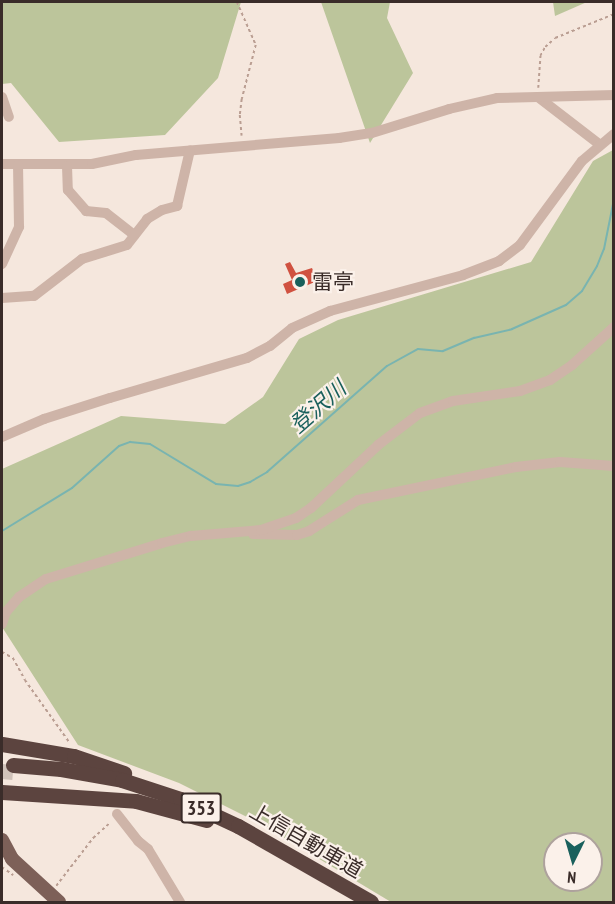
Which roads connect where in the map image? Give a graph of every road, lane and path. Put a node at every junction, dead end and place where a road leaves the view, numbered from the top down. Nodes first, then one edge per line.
1 (237, 2) edge
2 (614, 14) edge
3 (614, 95) edge
4 (2, 97) edge
5 (538, 97) junction
6 (9, 117) dead end
7 (614, 134) edge
8 (599, 144) junction
9 (244, 146) junction
10 (190, 150) junction
11 (2, 164) edge
12 (18, 165) junction
13 (66, 166) junction
14 (134, 235) junction
15 (2, 264) edge
16 (2, 298) edge
17 (614, 327) edge
18 (2, 434) edge
19 (614, 466) edge
20 (236, 532) junction
21 (2, 624) edge
22 (2, 652) edge
23 (2, 744) edge
24 (70, 744) dead end
25 (13, 768) tunnel mouth
26 (2, 792) edge
27 (204, 814) junction
28 (118, 816) joint
29 (2, 840) edge
30 (56, 887) dead end
31 (59, 903) edge
32 (180, 903) edge
33 (357, 903) edge
34 (371, 903) edge

1 - 9 path
2 - 5 path
3 - 5 street
4 - 6 street
5 - 8 street
5 - 9 street
7 - 8 street
8 - 18 street
9 - 10 street
10 - 13 street
10 - 14 street
11 - 12 street
12 - 13 street
12 - 15 street
13 - 14 street
14 - 16 street
17 - 20 street
19 - 20 street
20 - 21 street
22 - 24 path
23 - 27 highway
25 - 27 highway, 上信自動車道 / 353
26 - 27 highway
27 - 33 highway, 上信自動車道 / 353
27 - 34 highway, 上信自動車道 / 353
28 - 30 path
28 - 32 street
29 - 31 main road

